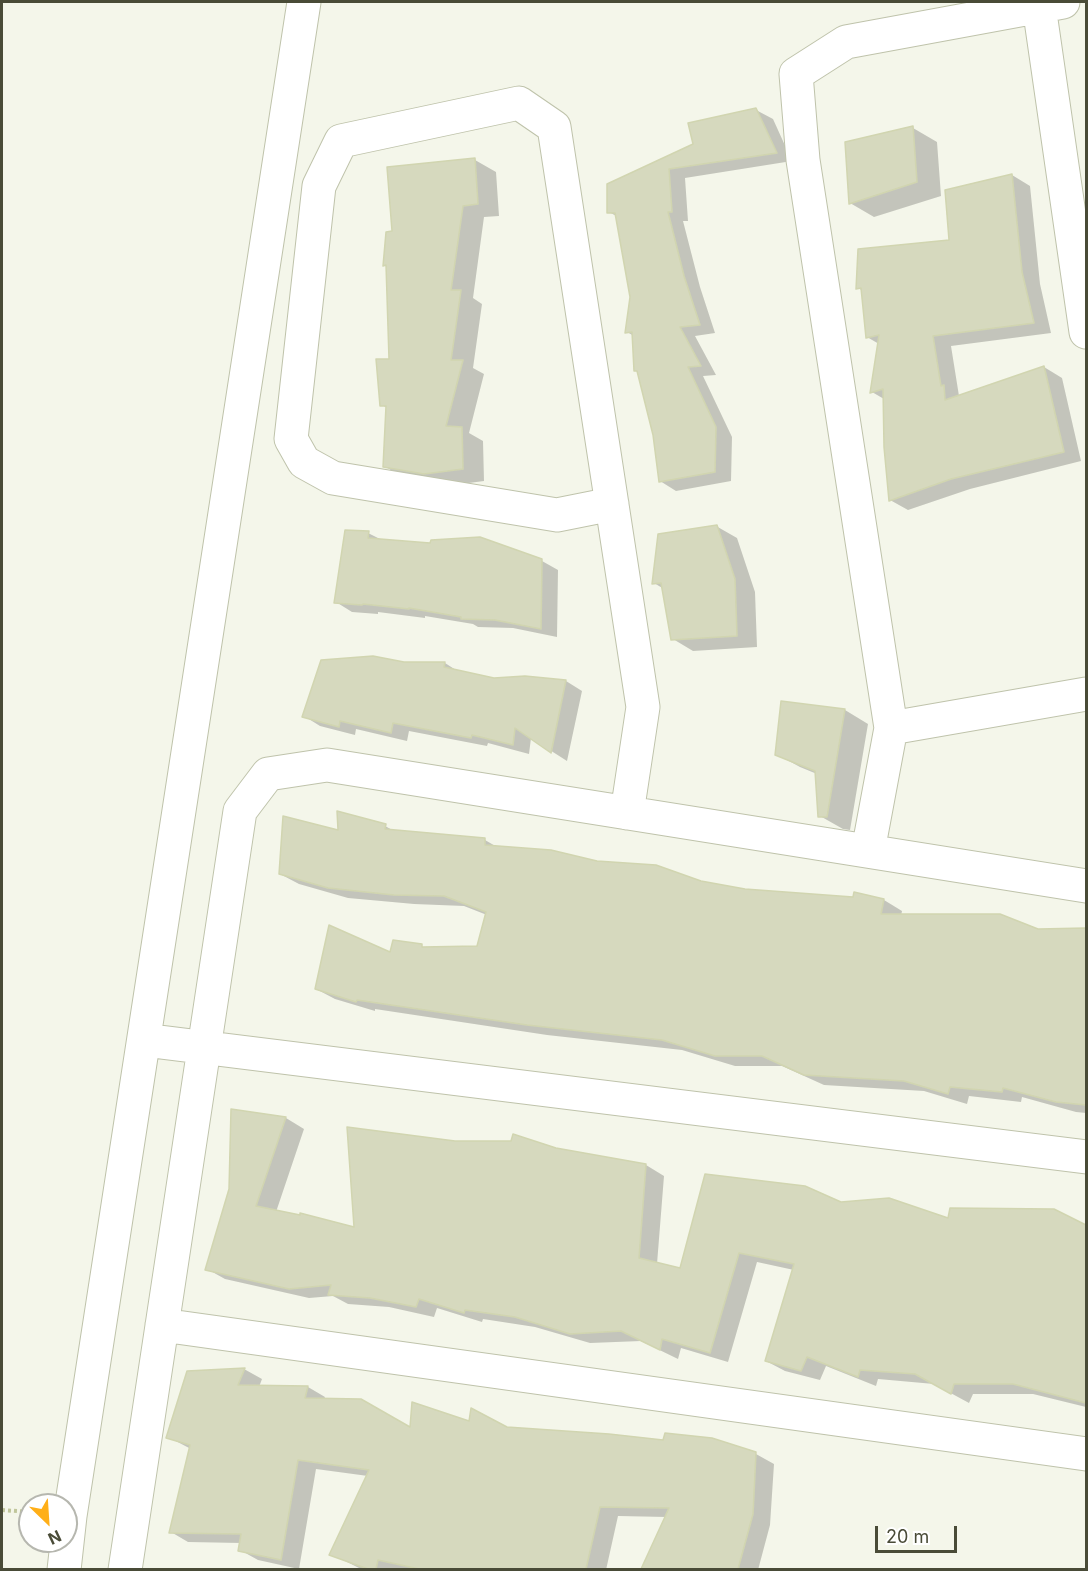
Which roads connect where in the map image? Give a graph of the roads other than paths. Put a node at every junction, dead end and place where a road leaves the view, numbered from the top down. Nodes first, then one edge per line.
1 (304, 2) edge
2 (1051, 4) edge
3 (1086, 332) edge
4 (612, 504) junction
5 (1086, 694) edge
6 (891, 728) junction
7 (627, 813) junction
8 (868, 851) junction
9 (1086, 886) edge
10 (144, 1040) junction
11 (205, 1047) junction
12 (1086, 1157) edge
13 (162, 1325) junction
14 (1086, 1454) edge
15 (64, 1569) edge
16 (125, 1569) edge

1 - 10 street
2 - 3 street
2 - 6 street
4 - 4 street
4 - 7 street
5 - 6 street
6 - 8 street
7 - 8 street
7 - 11 street
8 - 9 street
10 - 11 street
10 - 15 street
11 - 12 street
11 - 13 street
13 - 14 street
13 - 16 street

